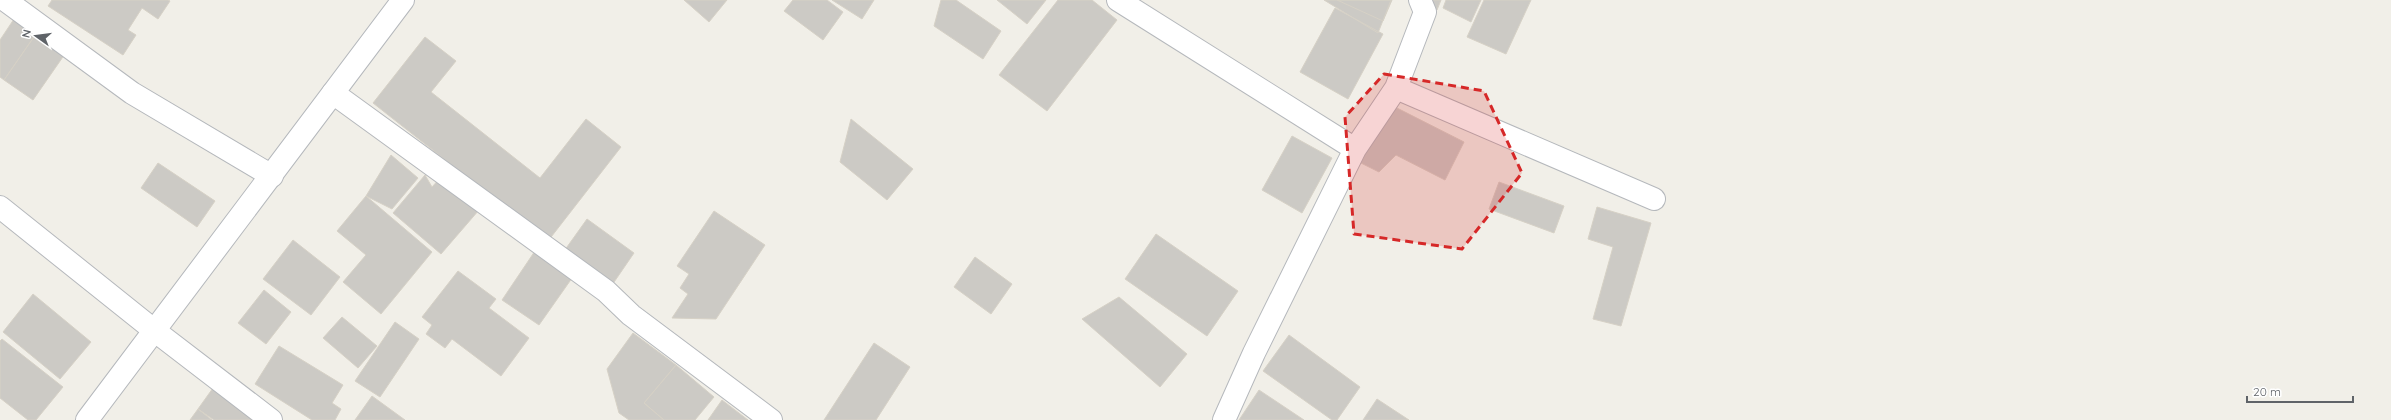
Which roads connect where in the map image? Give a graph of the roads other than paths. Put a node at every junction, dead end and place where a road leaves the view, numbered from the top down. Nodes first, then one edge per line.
1 (5, 0) edge
2 (403, 0) edge
3 (1118, 0) edge
4 (1420, 0) edge
5 (1396, 88) junction
6 (333, 93) junction
7 (1355, 150) junction
8 (272, 176) junction
9 (1654, 199) dead end
10 (0, 207) edge
11 (155, 331) junction
12 (87, 420) edge
13 (271, 420) edge
14 (771, 420) edge
15 (1224, 420) edge

1 - 8 street
2 - 6 street
3 - 7 street
4 - 5 street
5 - 7 street
5 - 9 street
6 - 8 street
6 - 14 street
7 - 15 street
8 - 11 street
10 - 11 street
11 - 12 street
11 - 13 street

